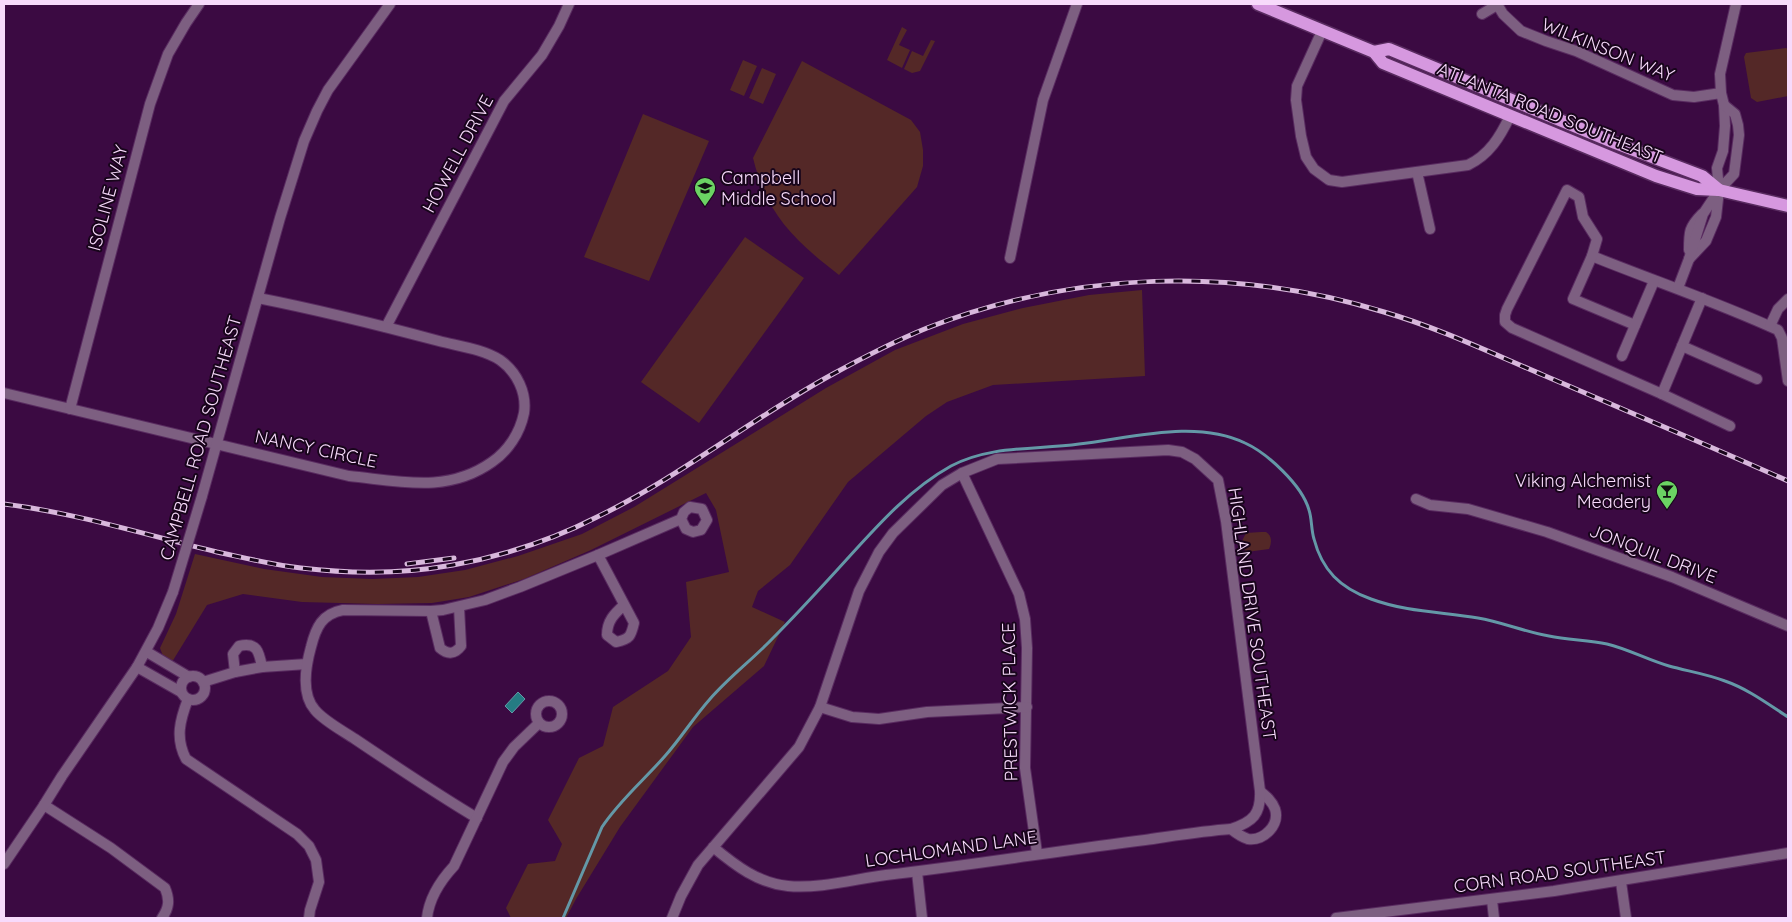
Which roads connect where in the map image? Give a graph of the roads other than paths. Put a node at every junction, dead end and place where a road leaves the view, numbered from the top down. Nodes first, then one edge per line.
1 (199, 4) edge
2 (390, 4) edge
3 (569, 4) edge
4 (1077, 4) edge
5 (1258, 4) edge
6 (1497, 4) edge
7 (1736, 4) edge
8 (1482, 14) dead end
9 (1322, 30) junction
10 (1374, 52) junction
11 (1721, 93) junction
12 (1724, 105) junction
13 (1510, 116) junction
14 (1417, 172) junction
15 (1719, 190) junction
16 (1788, 206) edge
17 (1430, 229) dead end
18 (1592, 256) junction
19 (1010, 258) dead end
20 (1689, 258) junction
21 (1654, 281) junction
22 (1678, 288) junction
23 (258, 298) junction
24 (1702, 298) junction
25 (1788, 299) edge
26 (1635, 325) junction
27 (1770, 326) junction
28 (386, 327) junction
29 (1682, 346) junction
30 (1622, 356) dead end
31 (1756, 379) dead end
32 (1788, 381) edge
33 (4, 393) edge
34 (1662, 394) junction
35 (70, 409) junction
36 (1730, 426) dead end
37 (217, 444) junction
38 (962, 473) junction
39 (1416, 499) dead end
40 (681, 519) dead end
41 (598, 556) junction
42 (624, 605) dead end
43 (459, 607) junction
44 (430, 611) junction
45 (1788, 626) edge
46 (147, 652) junction
47 (307, 664) junction
48 (137, 667) junction
49 (262, 667) junction
50 (236, 672) junction
51 (189, 676) junction
52 (203, 682) junction
53 (185, 696) junction
54 (820, 707) junction
55 (1027, 708) junction
56 (539, 723) dead end
57 (1260, 790) junction
58 (44, 805) junction
59 (477, 818) junction
60 (1231, 830) junction
61 (1205, 832) joint
62 (713, 847) junction
63 (1037, 853) junction
64 (1788, 853) edge
65 (4, 864) edge
66 (917, 872) junction
67 (1621, 882) junction
68 (1492, 900) junction
69 (162, 918) edge
70 (309, 918) edge
71 (426, 918) edge
72 (672, 918) edge
73 (922, 918) edge
74 (1336, 918) edge
75 (1494, 918) edge
76 (1626, 918) edge

1 - 35 street, ISOLINE WAY
2 - 23 street, CAMPBELL ROAD SOUTHEAST
3 - 28 street, HOWELL DRIVE
4 - 19 street
5 - 9 main road, ATLANTA ROAD SOUTHEAST
6 - 8 street
6 - 11 street, WILKINSON WAY
7 - 11 street
9 - 10 main road, ATLANTA ROAD SOUTHEAST
9 - 14 street
10 - 13 main road, ATLANTA ROAD SOUTHEAST
10 - 15 main road, ATLANTA ROAD SOUTHEAST
11 - 12 street
12 - 15 street
12 - 15 street
13 - 14 street
13 - 15 main road, ATLANTA ROAD SOUTHEAST
14 - 17 street
15 - 16 main road, ATLANTA ROAD SOUTHEAST
15 - 20 street
15 - 20 street
18 - 21 street
18 - 26 street
18 - 34 street
20 - 22 street
21 - 22 street
21 - 26 street
22 - 24 street
23 - 28 street, NANCY CIRCLE
23 - 37 street, CAMPBELL ROAD SOUTHEAST
24 - 27 street
24 - 29 street
25 - 27 street
26 - 30 street
27 - 32 street
28 - 37 street, NANCY CIRCLE
29 - 31 street
29 - 34 street
33 - 35 street, NANCY CIRCLE
34 - 36 street
35 - 37 street, NANCY CIRCLE
37 - 46 street, CAMPBELL ROAD SOUTHEAST, bridge
38 - 54 street, HIGHLAND DRIVE SOUTHEAST
38 - 55 street, PRESTWICK PLACE
38 - 57 street, HIGHLAND DRIVE SOUTHEAST
39 - 45 street, JONQUIL DRIVE
40 - 41 street
41 - 42 street
41 - 43 street
43 - 44 street
43 - 44 street
44 - 47 street
46 - 48 street, CAMPBELL ROAD SOUTHEAST
46 - 51 street
47 - 49 street
47 - 59 street
48 - 53 street
48 - 58 street, CAMPBELL ROAD SOUTHEAST
49 - 50 street
49 - 50 street
50 - 52 street
51 - 52 street
51 - 53 street
52 - 53 street
53 - 70 street
54 - 55 street
54 - 62 street, HIGHLAND DRIVE SOUTHEAST
55 - 63 street, PRESTWICK PLACE
56 - 59 street
57 - 60 street, HIGHLAND DRIVE SOUTHEAST
57 - 60 street
58 - 65 street, CAMPBELL ROAD SOUTHEAST
58 - 69 street
59 - 71 street
60 - 61 street, HIGHLAND DRIVE SOUTHEAST
61 - 63 street, LOCHLOMAND LANE
62 - 66 street, LOCHLOMAND LANE
62 - 72 street, HIGHLAND DRIVE SOUTHEAST
63 - 66 street, LOCHLOMAND LANE
64 - 67 street, CORN ROAD SOUTHEAST
66 - 73 street
67 - 68 street, CORN ROAD SOUTHEAST
67 - 76 street
68 - 74 street, CORN ROAD SOUTHEAST
68 - 75 street

